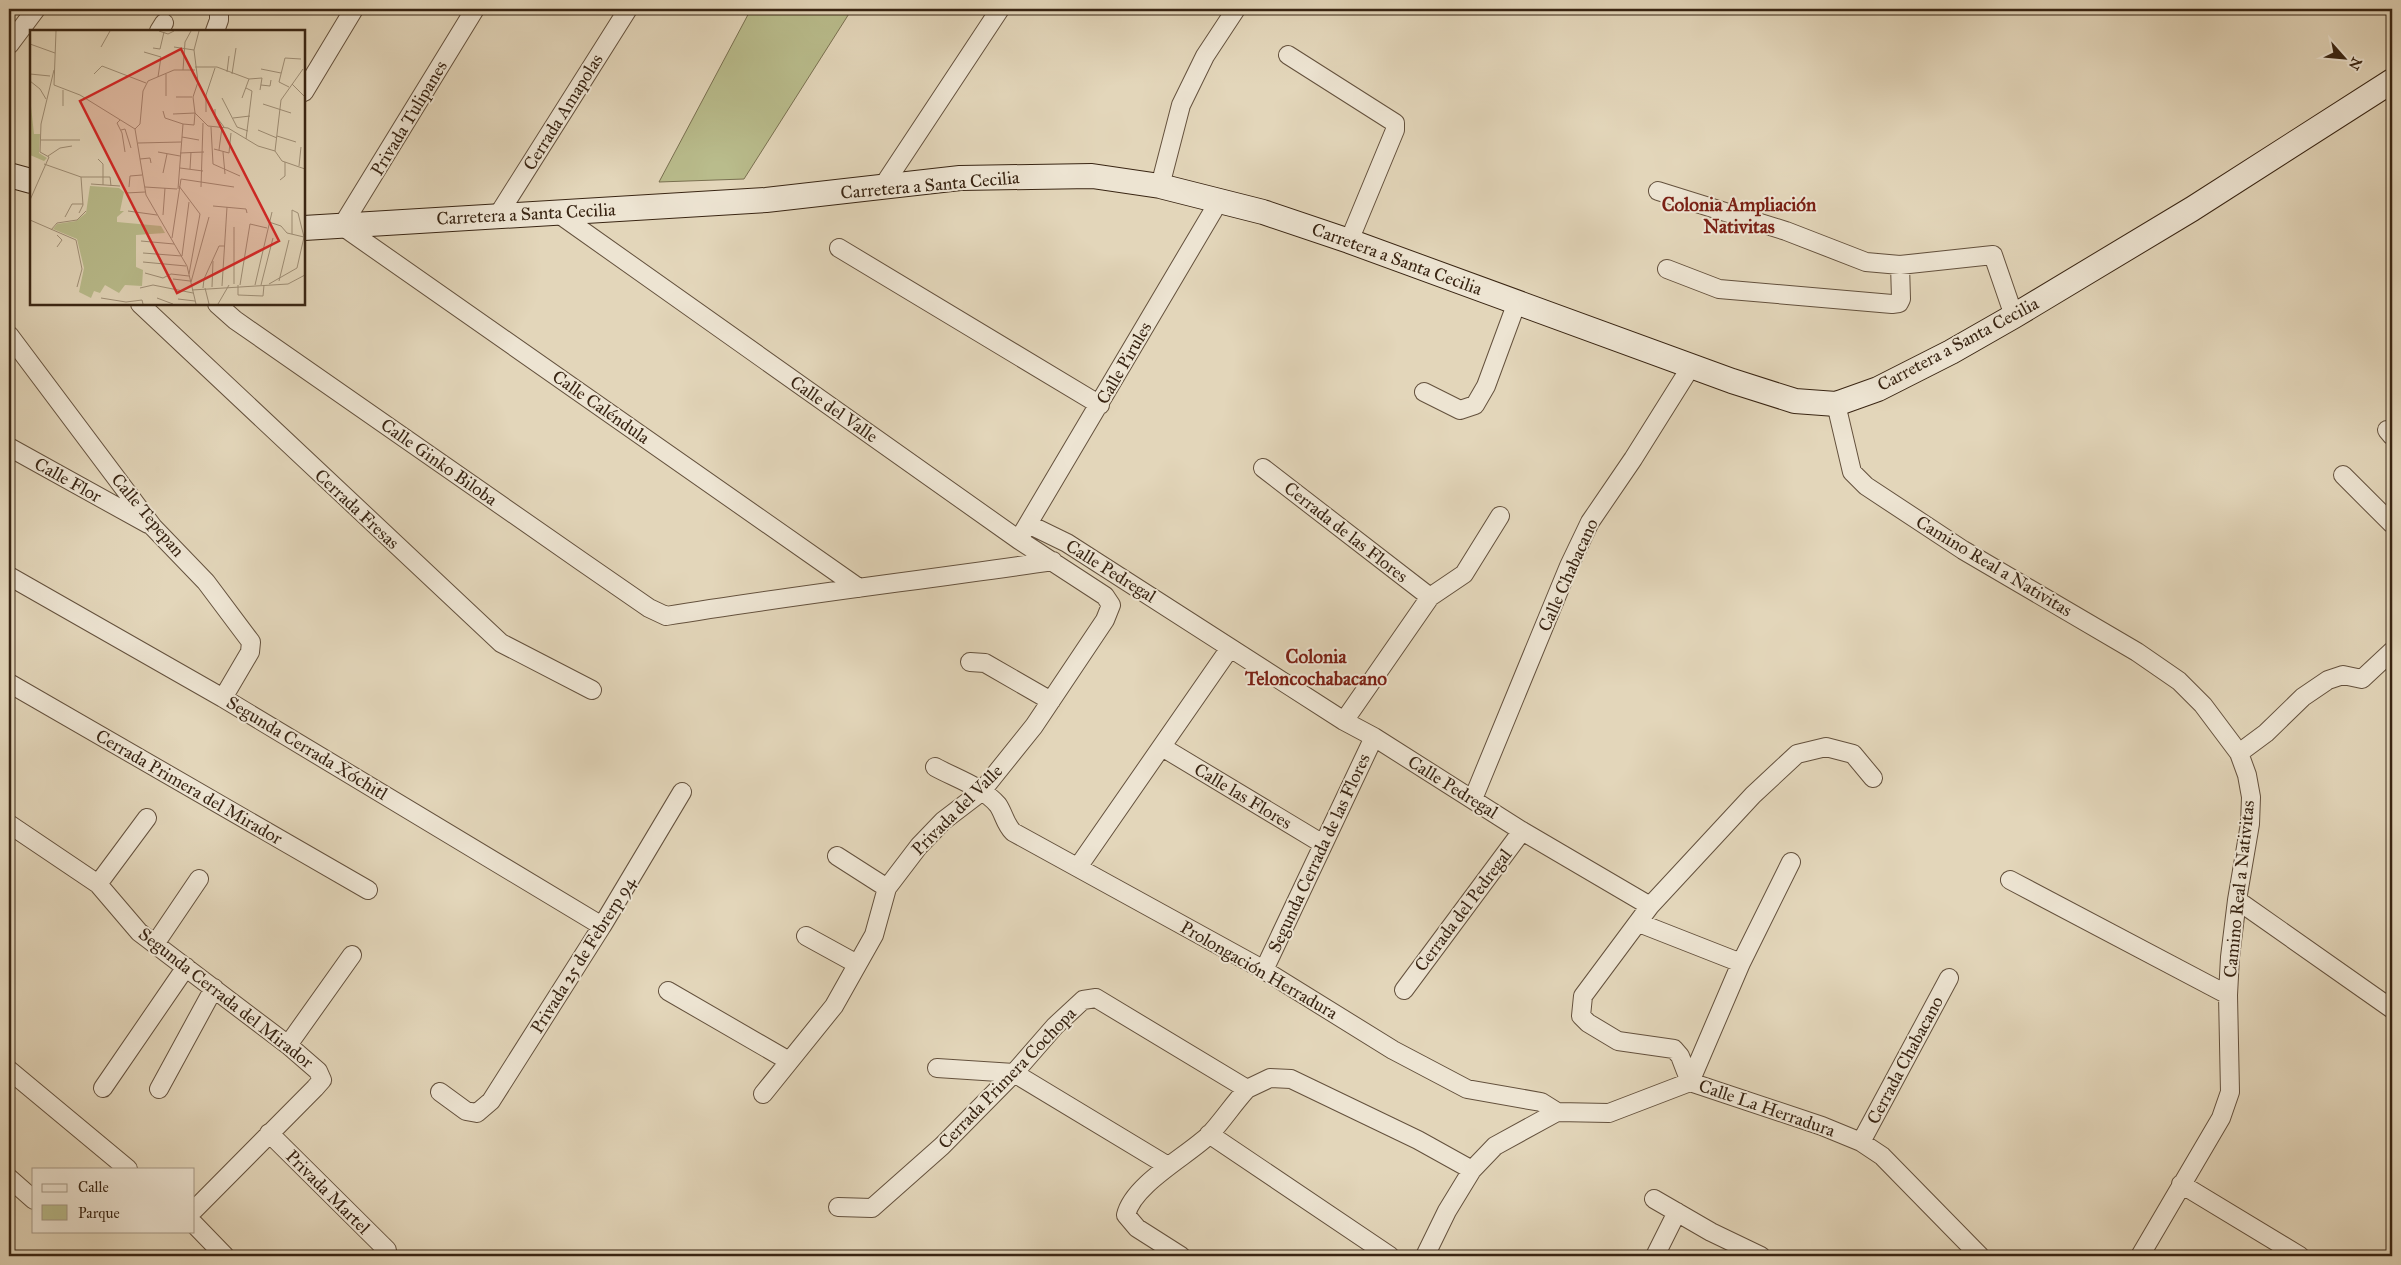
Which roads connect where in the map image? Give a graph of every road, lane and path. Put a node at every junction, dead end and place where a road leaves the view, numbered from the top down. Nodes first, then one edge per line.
1 (36, 9) edge
2 (219, 9) edge
3 (354, 9) edge
4 (475, 9) edge
5 (628, 9) edge
6 (1000, 9) edge
7 (1236, 9) edge
8 (215, 30) edge
9 (9, 45) edge
10 (1288, 56) dead end
11 (2392, 81) edge
12 (305, 90) edge
13 (9, 175) edge
14 (30, 182) edge
15 (1160, 186) junction
16 (881, 189) junction
17 (1658, 191) dead end
18 (1219, 201) junction
19 (556, 212) junction
20 (498, 214) junction
21 (342, 226) junction
22 (305, 228) edge
23 (1349, 241) junction
24 (839, 248) dead end
25 (1900, 265) junction
26 (1667, 269) dead end
27 (1517, 302) junction
28 (141, 305) edge
29 (217, 305) edge
30 (2014, 316) junction
31 (9, 335) edge
32 (1692, 365) junction
33 (1424, 392) dead end
34 (1836, 404) junction
35 (1100, 405) junction
36 (9, 447) edge
37 (1263, 468) dead end
38 (2343, 475) dead end
39 (1500, 516) dead end
40 (1028, 524) junction
41 (2392, 524) edge
42 (153, 527) junction
43 (1019, 540) junction
44 (1053, 561) junction
45 (9, 576) edge
46 (859, 588) junction
47 (1430, 597) junction
48 (1111, 605) joint
49 (1230, 648) junction
50 (2392, 651) edge
51 (970, 662) dead end
52 (9, 683) edge
53 (592, 690) dead end
54 (224, 698) junction
55 (1051, 701) junction
56 (1344, 721) junction
57 (1374, 737) junction
58 (1162, 747) junction
59 (2238, 753) junction
60 (935, 767) dead end
61 (1873, 778) dead end
62 (682, 792) dead end
63 (981, 792) junction
64 (1473, 800) junction
65 (147, 818) dead end
66 (9, 824) edge
67 (1522, 831) junction
68 (1323, 844) junction
69 (837, 856) dead end
70 (1791, 862) dead end
71 (1078, 868) junction
72 (199, 879) dead end
73 (2010, 880) dead end
74 (98, 884) junction
75 (887, 888) junction
76 (368, 890) dead end
77 (2237, 900) junction
78 (1650, 906) junction
79 (1640, 923) junction
80 (602, 926) junction
81 (806, 936) dead end
82 (155, 944) junction
83 (352, 955) dead end
84 (857, 964) junction
85 (1740, 964) junction
86 (186, 967) junction
87 (1264, 970) junction
88 (1949, 978) dead end
89 (214, 988) junction
90 (1404, 990) dead end
91 (668, 991) dead end
92 (2228, 995) junction
93 (2392, 1009) edge
94 (288, 1046) junction
95 (789, 1061) junction
96 (936, 1068) dead end
97 (9, 1070) edge
98 (1014, 1072) junction
99 (1690, 1082) junction
100 (103, 1088) dead end
101 (159, 1089) dead end
102 (1247, 1089) junction
103 (440, 1092) dead end
104 (763, 1094) dead end
105 (1557, 1112) junction
106 (269, 1133) junction
107 (1210, 1134) junction
108 (1861, 1142) junction
109 (1168, 1166) junction
110 (127, 1168) edge
111 (1472, 1170) junction
112 (9, 1178) edge
113 (2181, 1184) junction
114 (32, 1198) edge
115 (1654, 1199) dead end
116 (838, 1206) dead end
117 (195, 1209) edge
118 (1677, 1212) junction
119 (195, 1225) edge
120 (387, 1250) dead end
121 (225, 1256) edge
122 (1182, 1256) edge
123 (1390, 1256) edge
124 (1425, 1256) edge
125 (1654, 1256) edge
126 (1761, 1256) edge
127 (1980, 1256) edge
128 (2140, 1256) edge
129 (2300, 1256) edge

1 - 9 street
2 - 8 street
3 - 12 street
4 - 21 street, Privada Tulipanes
5 - 20 street, Cerrada Amapolas
6 - 16 street
7 - 15 street
10 - 23 street
11 - 30 main road, Carretera a Santa Cecilia
13 - 14 main road
15 - 16 main road, Carretera a Santa Cecilia
15 - 18 main road, Carretera a Santa Cecilia
16 - 19 main road, Carretera a Santa Cecilia
17 - 25 street
18 - 23 main road, Carretera a Santa Cecilia
18 - 35 street, Calle Pirules
19 - 20 main road, Carretera a Santa Cecilia
19 - 43 street, Calle del Valle
20 - 21 main road, Carretera a Santa Cecilia
21 - 22 main road, Carretera a Santa Cecilia
21 - 46 street, Calle Caléndula
23 - 27 main road, Carretera a Santa Cecilia
24 - 35 street
25 - 26 street
25 - 30 street
27 - 32 main road, Carretera a Santa Cecilia
27 - 33 street
28 - 53 street, Cerrada Fresas
29 - 46 street, Calle Ginko Biloba
30 - 34 main road, Carretera a Santa Cecilia
31 - 42 street, Calle Tepepan
32 - 34 main road, Carretera a Santa Cecilia
32 - 64 street, Calle Chabacano
34 - 59 street, Camino Real a Nativitas
35 - 40 street, Calle Pirules
36 - 42 street, Calle Flor
37 - 47 street, Cerrada de las Flores
38 - 41 street
39 - 47 street
40 - 43 street, Calle Pirules
40 - 49 street, Calle Pedregal
42 - 54 street, Calle Tepepan
43 - 44 street, Calle del Valle
44 - 46 street
44 - 48 street, Calle del Valle
45 - 54 street, Segunda Cerrada Xóchitl
47 - 56 street
48 - 55 street, Privada del Valle
49 - 56 street, Calle Pedregal
49 - 58 street
50 - 59 street
51 - 55 street
52 - 76 street, Cerrada Primera del Mirador
54 - 80 street, Segunda Cerrada Xóchitl
55 - 63 street, Privada del Valle
56 - 57 street, Calle Pedregal
57 - 64 street, Calle Pedregal
57 - 68 street, Segunda Cerrada de las Flores
58 - 68 street, Calle las Flores
58 - 71 street
59 - 77 street, Camino Real a Nativitas
60 - 63 street, Prolongación Herradura
61 - 78 street
62 - 80 street, Privada 25 de Febrerp 94
63 - 71 street, Prolongación Herradura
63 - 75 street, Privada del Valle
64 - 67 street, Calle Pedregal
65 - 74 street
66 - 74 street, Segunda Cerrada del Mirador
67 - 78 street, Calle Pedregal
67 - 90 street, Cerrada del Pedregal
68 - 87 street, Segunda Cerrada de las Flores
69 - 75 street
70 - 85 street
71 - 87 street, Prolongación Herradura
72 - 82 street
73 - 92 street
74 - 82 street, Segunda Cerrada del Mirador
75 - 84 street, Privada del Valle
77 - 92 street, Camino Real a Nativitas
77 - 93 street
78 - 79 street
79 - 85 street
79 - 99 street
80 - 103 street, Privada 25 de Febrerp 94
81 - 84 street
82 - 86 street, Segunda Cerrada del Mirador
83 - 94 street
84 - 95 street, Privada del Valle
85 - 99 street
86 - 89 street, Segunda Cerrada del Mirador
86 - 100 street
87 - 105 street, Prolongación Herradura
88 - 108 street, Cerrada Chabacano
89 - 94 street, Segunda Cerrada del Mirador
89 - 101 street
91 - 95 street
92 - 113 street, Camino Real a Nativitas
94 - 106 street, Segunda Cerrada del Mirador
95 - 104 street, Privada del Valle
96 - 98 street
97 - 110 street
98 - 102 street, Cerrada Primera Cochopa
98 - 109 street
98 - 116 street, Cerrada Primera Cochopa
99 - 105 street, Calle La Herradura
99 - 108 street, Calle La Herradura
102 - 107 street
102 - 111 street
105 - 111 street, Calle La Herradura
106 - 117 street, Segunda Cerrada del Mirador
106 - 120 street, Privada Martel
107 - 109 street
107 - 123 street
108 - 127 street, Calle La Herradura
109 - 122 street
111 - 124 street, Calle La Herradura
112 - 114 street
113 - 128 street, Camino Real a Nativitas
113 - 129 street
115 - 118 street
118 - 125 street
118 - 126 street
119 - 121 street

